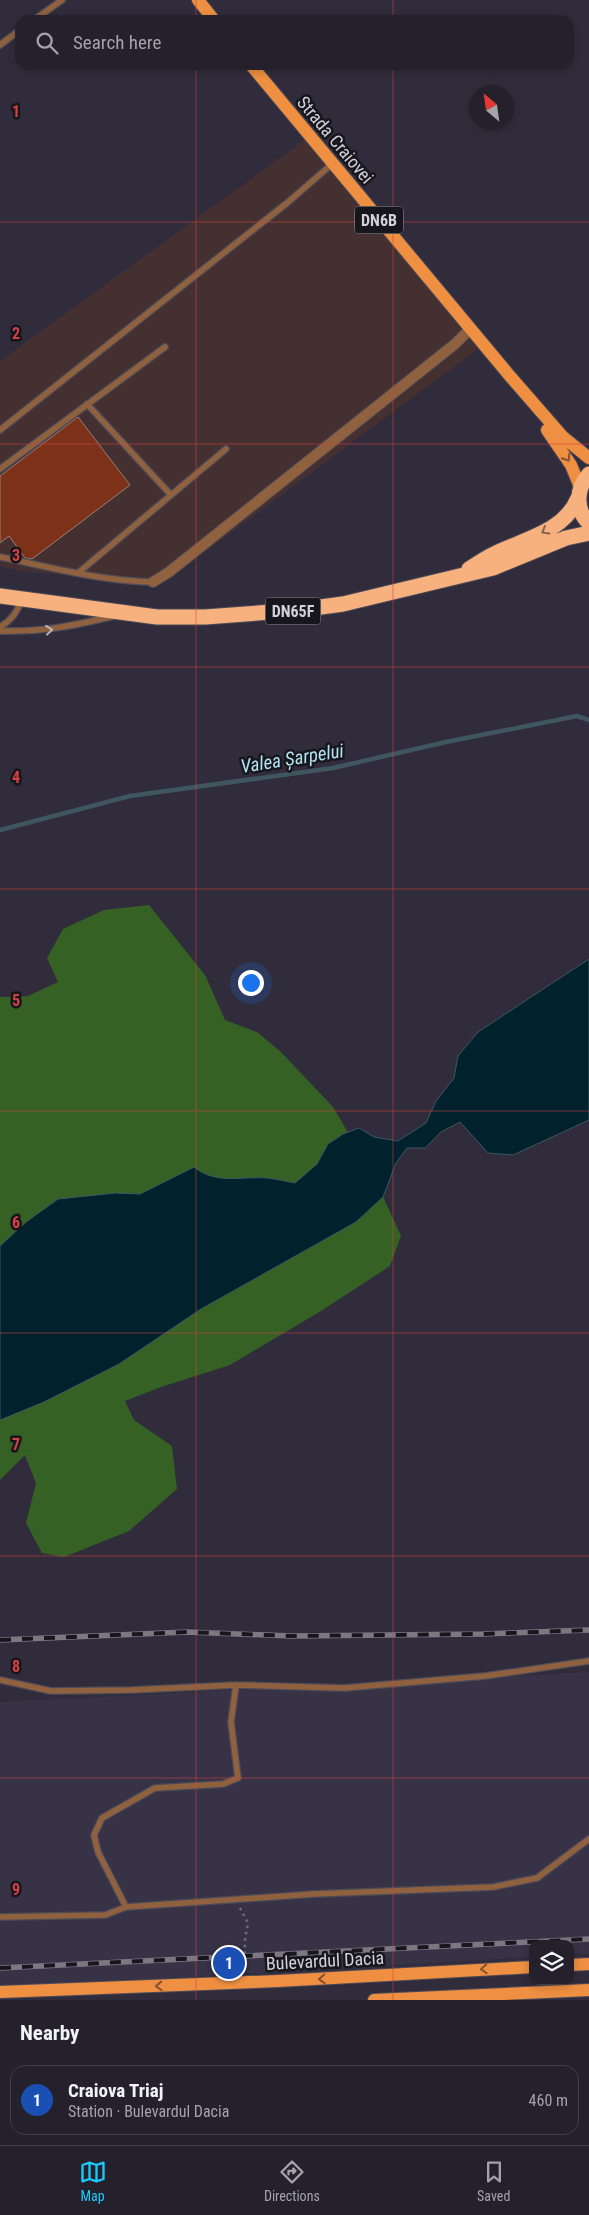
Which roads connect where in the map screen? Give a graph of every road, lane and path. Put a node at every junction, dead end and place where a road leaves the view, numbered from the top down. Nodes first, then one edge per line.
1 (62, 0) edge
2 (198, 0) edge
3 (41, 15) edge
4 (210, 15) edge
5 (15, 34) edge
6 (0, 45) edge
7 (255, 70) edge
8 (332, 164) junction
9 (470, 329) junction
10 (165, 346) dead end
11 (509, 375) junction
12 (87, 404) junction
13 (0, 430) edge
14 (226, 449) dead end
15 (589, 458) edge
16 (0, 470) edge
17 (582, 486) edge
18 (171, 495) junction
19 (589, 524) edge
20 (589, 533) edge
21 (0, 557) edge
22 (78, 573) junction
23 (457, 576) junction
24 (152, 582) joint
25 (0, 596) edge
26 (22, 599) junction
27 (124, 613) junction
28 (0, 628) edge
29 (0, 631) edge
30 (589, 1661) edge
31 (0, 1680) edge
32 (236, 1685) junction
33 (589, 1839) edge
34 (236, 1900) junction
35 (126, 1907) junction
36 (0, 1917) edge
37 (589, 1964) edge
38 (574, 1965) edge
39 (529, 1967) edge
40 (243, 1982) junction
41 (589, 1990) edge
42 (0, 1992) edge
43 (546, 1996) edge
44 (374, 2000) edge

1 - 3 lane
2 - 4 main road
5 - 6 lane
7 - 8 main road, Strada Craiovei / DN6B
8 - 9 main road, Strada Craiovei / DN6B
8 - 13 lane
9 - 11 main road, Strada Craiovei / DN6B
9 - 24 street
10 - 12 lane
11 - 15 main road, DN6B
11 -> 17 main road, DN6B
12 - 16 lane
12 - 18 lane
14 - 18 lane
17 - 19 highway, DN6B
17 -> 23 highway, DN65F
18 - 22 lane
20 - 23 highway, DN65F
21 - 22 lane
22 - 24 lane
23 - 27 highway, DN65F
25 - 26 highway, DN65F
26 - 27 highway, DN65F
26 - 28 lane
29 -> 27 lane
30 - 32 lane
31 - 32 lane
32 - 35 lane
33 - 34 lane
34 - 35 lane
34 - 40 path
35 - 36 lane
37 - 38 main road
39 -> 40 main road, Bulevardul Dacia
40 -> 42 main road, Bulevardul Dacia
41 - 43 main road
43 - 44 main road

